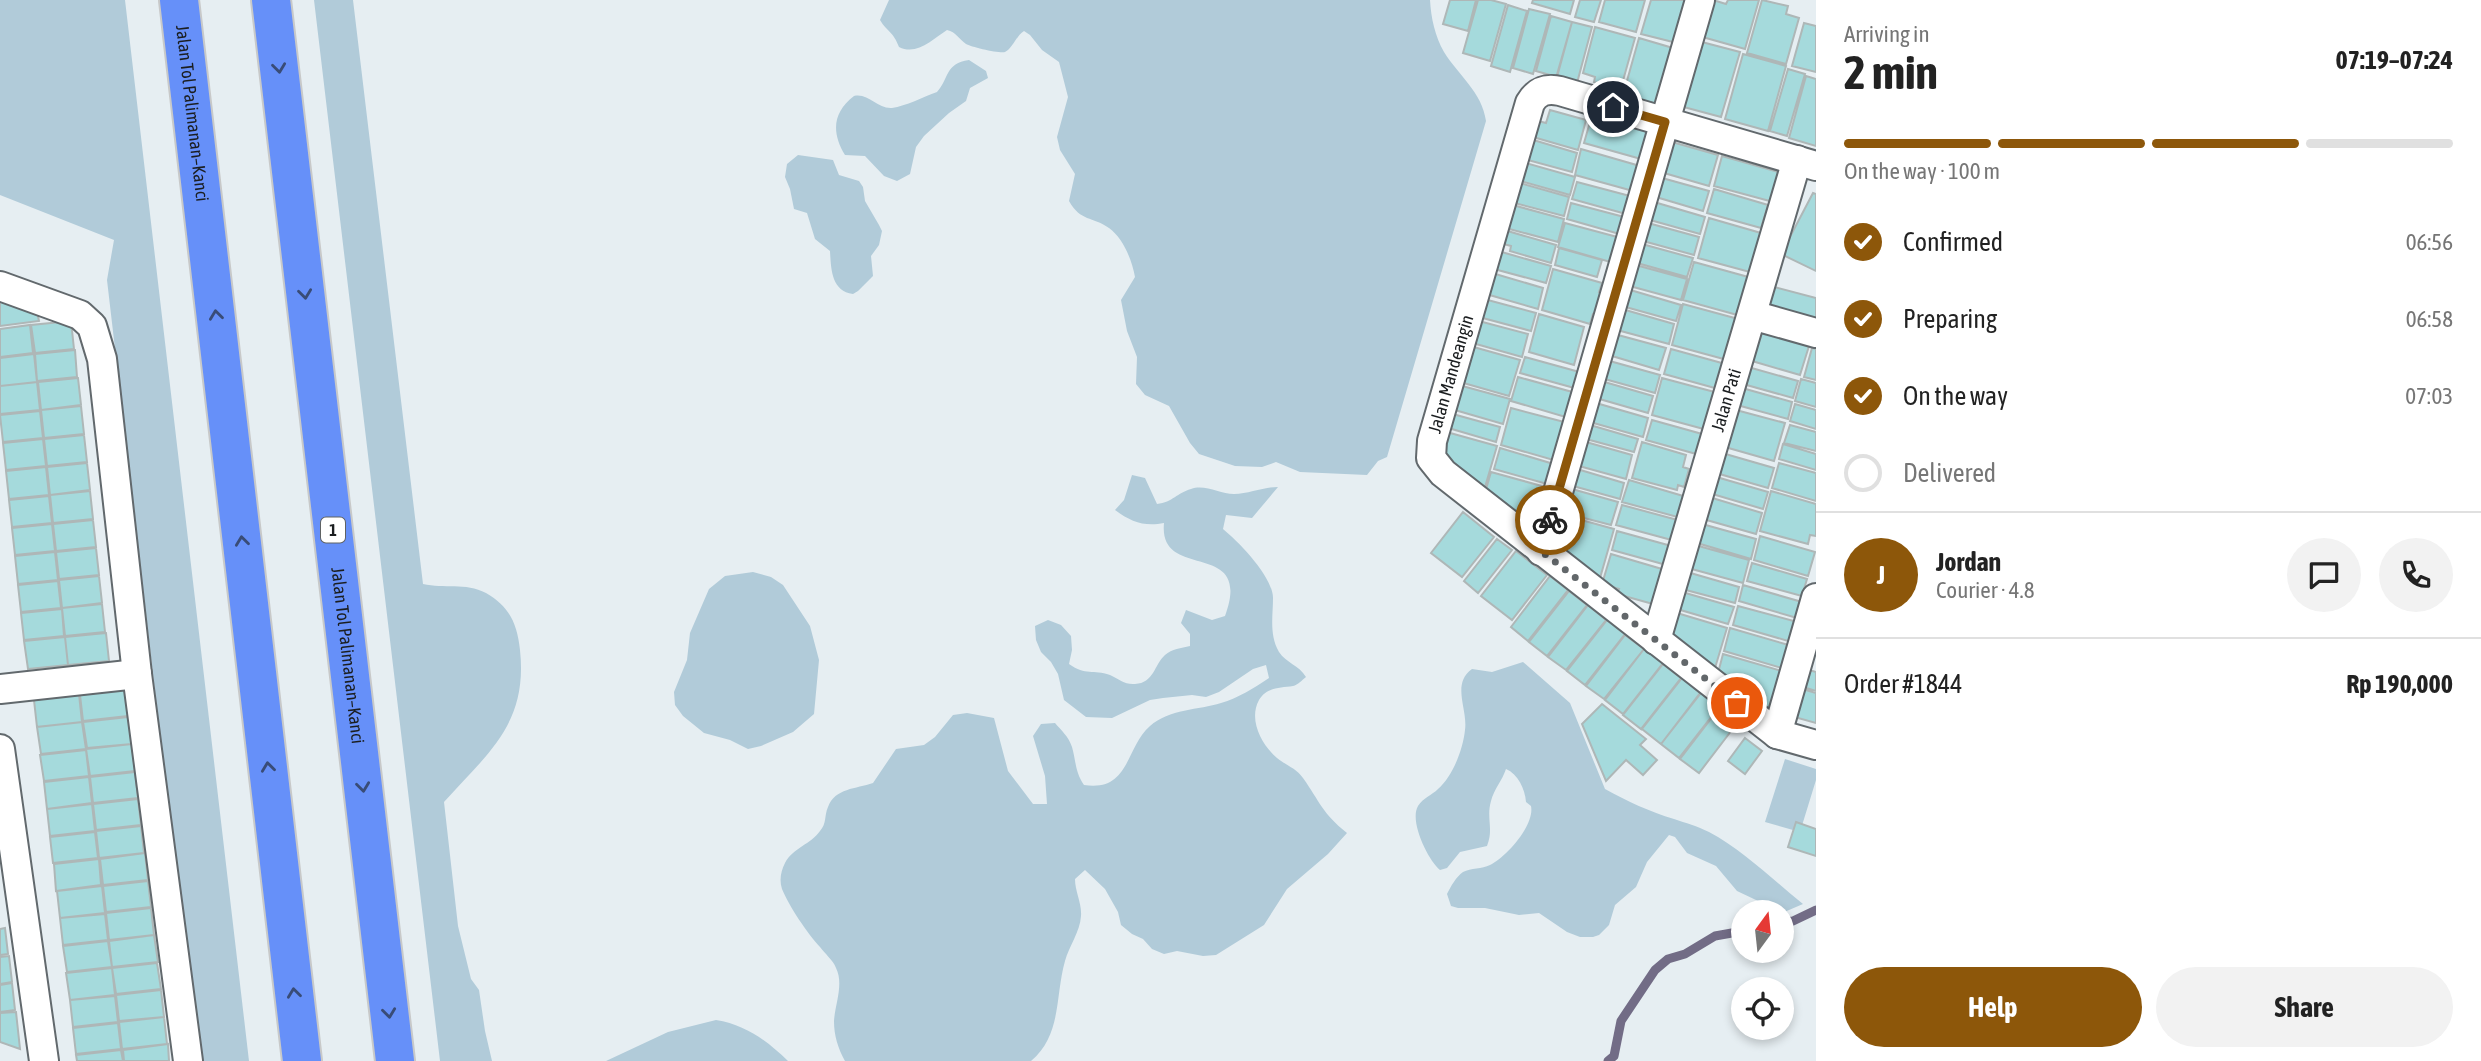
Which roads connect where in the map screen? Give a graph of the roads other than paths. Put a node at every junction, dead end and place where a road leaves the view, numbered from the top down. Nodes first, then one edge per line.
1 (179, 0) edge
2 (271, 0) edge
3 (1700, 0) edge
4 (1665, 122) junction
5 (1807, 163) edge
6 (0, 286) edge
7 (1752, 315) junction
8 (1816, 333) edge
9 (1541, 551) junction
10 (1816, 598) edge
11 (1656, 640) junction
12 (137, 674) junction
13 (0, 689) edge
14 (1777, 734) junction
15 (1816, 745) edge
16 (0, 749) edge
17 (44, 1061) edge
18 (188, 1061) edge
19 (302, 1061) edge
20 (395, 1061) edge

19 -> 1 highway, Jalan Tol Palimanan–Kanci
2 -> 20 highway, Jalan Tol Palimanan–Kanci / 1
3 - 4 street
4 - 5 street
4 - 9 street
4 - 9 street, Jalan Mandeangin
5 - 7 street, Jalan Pati
6 - 12 street
7 - 8 street
7 - 11 street, Jalan Pati
9 - 11 street, Jalan Mandeangin
10 - 14 street
11 - 14 street, Jalan Mandeangin
12 - 13 street
12 - 18 street
14 - 15 street, Jalan Mandeangin
16 - 17 street

